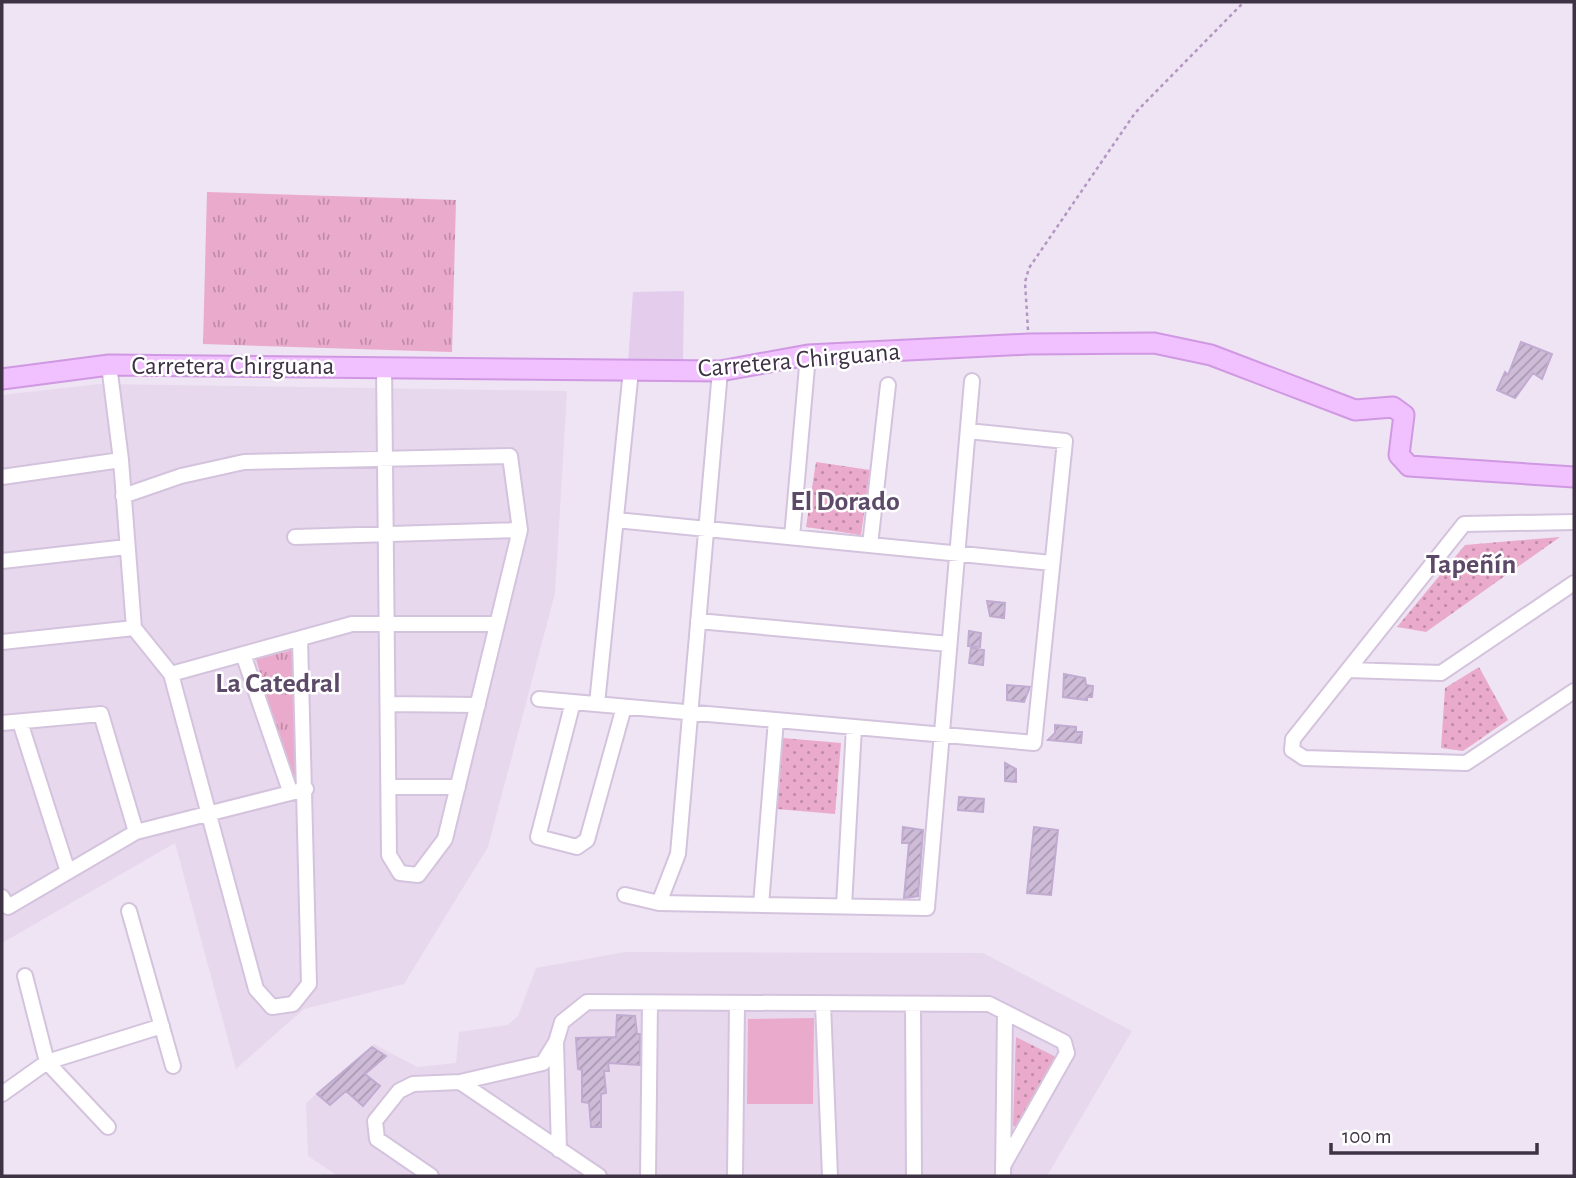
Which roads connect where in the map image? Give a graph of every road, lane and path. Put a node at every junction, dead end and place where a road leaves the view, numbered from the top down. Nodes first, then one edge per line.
1 (1244, 2) edge
2 (1029, 344) junction
3 (808, 355) junction
4 (109, 365) junction
5 (384, 366) junction
6 (631, 370) junction
7 (720, 371) junction
8 (2, 379) edge
9 (972, 381) dead end
10 (888, 385) dead end
11 (968, 431) junction
12 (385, 458) junction
13 (121, 460) junction
14 (2, 477) edge
15 (1574, 477) edge
16 (123, 496) junction
17 (616, 520) junction
18 (1574, 522) edge
19 (706, 529) junction
20 (520, 530) junction
21 (386, 534) junction
22 (295, 537) dead end
23 (792, 537) junction
24 (870, 545) junction
25 (127, 547) junction
26 (957, 553) junction
27 (2, 561) edge
28 (1052, 562) junction
29 (1574, 583) edge
30 (698, 621) junction
31 (498, 624) junction
32 (387, 625) junction
33 (134, 628) junction
34 (300, 639) junction
35 (2, 642) edge
36 (949, 644) junction
37 (243, 654) junction
38 (1348, 670) junction
39 (171, 674) junction
40 (1574, 691) edge
41 (540, 699) dead end
42 (573, 702) junction
43 (388, 704) junction
44 (597, 704) junction
45 (478, 705) junction
46 (624, 706) junction
47 (690, 713) junction
48 (776, 720) junction
49 (20, 722) junction
50 (2, 723) edge
51 (854, 727) junction
52 (941, 735) junction
53 (388, 787) junction
54 (458, 787) junction
55 (306, 789) junction
56 (290, 791) junction
57 (209, 816) junction
58 (136, 832) junction
59 (68, 872) junction
60 (625, 895) dead end
61 (2, 897) edge
62 (659, 903) junction
63 (761, 905) junction
64 (844, 906) junction
65 (130, 911) dead end
66 (25, 976) dead end
67 (650, 1003) junction
68 (737, 1003) junction
69 (823, 1003) junction
70 (912, 1004) junction
71 (1005, 1012) junction
72 (162, 1027) junction
73 (556, 1042) junction
74 (47, 1062) junction
75 (173, 1066) dead end
76 (460, 1082) junction
77 (2, 1094) edge
78 (108, 1127) dead end
79 (559, 1150) junction
80 (1003, 1171) edge
81 (431, 1176) edge
82 (599, 1176) edge
83 (648, 1176) edge
84 (734, 1176) edge
85 (830, 1176) edge
86 (914, 1176) edge

1 - 2 path
2 - 3 street, Carretera Chirguana
2 - 15 street, Carretera Chirguana
3 - 7 street, Carretera Chirguana
3 - 23 street
4 - 5 street, Carretera Chirguana
4 - 8 street, Carretera Chirguana
4 - 13 street
5 - 6 street, Carretera Chirguana
5 - 12 street
6 - 7 street, Carretera Chirguana
6 - 17 street
7 - 19 street
9 - 11 street
10 - 24 street
11 - 26 street
11 - 28 street
12 - 16 street
12 - 20 street
12 - 21 street
13 - 14 street
13 - 16 street
16 - 25 street
17 - 19 street
17 - 44 street
18 - 38 street
19 - 23 street
19 - 30 street
20 - 21 street
20 - 31 street
21 - 22 street
21 - 32 street
23 - 24 street
24 - 26 street
25 - 27 street
25 - 33 street
26 - 28 street
26 - 36 street
28 - 52 street
29 - 38 street
30 - 36 street
30 - 47 street
31 - 32 street
31 - 45 street
32 - 34 street
32 - 43 street
33 - 35 street
33 - 39 street
34 - 37 street
34 - 55 street
36 - 52 street
37 - 39 street
37 - 56 street
38 - 40 street
39 - 57 street
41 - 42 street
42 - 44 street
42 - 46 street
43 - 45 street
43 - 53 street
44 - 46 street
45 - 54 street
46 - 47 street
47 - 48 street
47 - 62 street
48 - 51 street
48 - 63 street
49 - 50 street
49 - 58 street
49 - 59 street
51 - 52 street
51 - 64 street
52 - 64 street
53 - 54 street
53 - 54 street
55 - 56 street
55 - 57 street
56 - 57 street
57 - 58 street
58 - 59 street
59 - 61 street
60 - 62 street
62 - 63 street
63 - 64 street
65 - 72 street
66 - 74 street
67 - 68 street
67 - 73 street
67 - 83 street
68 - 69 street
68 - 84 street
69 - 70 street
69 - 85 street
70 - 71 street
70 - 86 street
71 - 80 street
71 - 80 street
72 - 74 street
72 - 75 street
73 - 76 street
73 - 79 street
74 - 77 street
74 - 78 street
76 - 79 street
76 - 81 street
79 - 82 street

